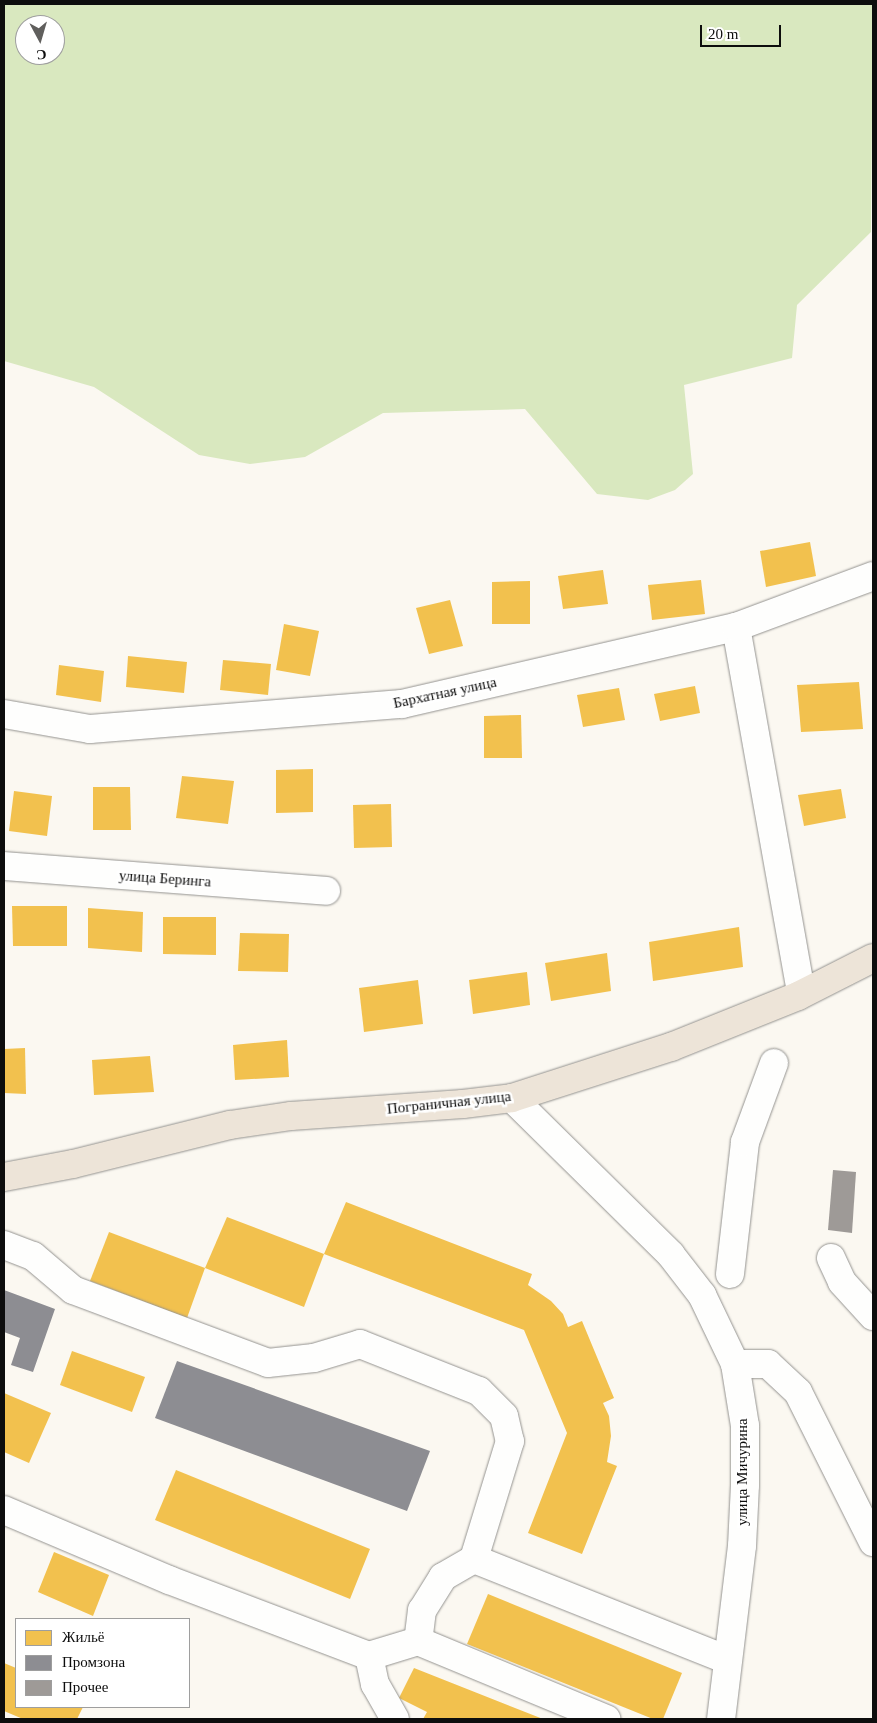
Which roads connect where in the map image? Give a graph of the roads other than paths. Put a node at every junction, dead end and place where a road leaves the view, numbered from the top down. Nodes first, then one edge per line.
1 (873, 576) edge
2 (736, 627) junction
3 (4, 714) edge
4 (4, 866) edge
5 (326, 891) dead end
6 (873, 958) edge
7 (801, 992) junction
8 (774, 1063) dead end
9 (512, 1098) junction
10 (4, 1177) edge
11 (4, 1245) edge
12 (830, 1258) dead end
13 (730, 1274) dead end
14 (873, 1316) edge
15 (735, 1364) junction
16 (4, 1510) edge
17 (873, 1542) edge
18 (474, 1559) junction
19 (418, 1641) junction
20 (369, 1656) junction
21 (728, 1660) junction
22 (395, 1719) edge
23 (606, 1719) edge
24 (721, 1719) edge

1 - 2 street, Бархатная улица
2 - 3 street, Бархатная улица
2 - 7 street
4 - 5 street, улица Беринга
6 - 7 main road, Пограничная улица
7 - 9 main road, Пограничная улица
8 - 13 street
9 - 10 main road, Пограничная улица
9 - 15 street, улица Мичурина
11 - 18 street
12 - 14 street
15 - 17 street
15 - 21 street, улица Мичурина
16 - 20 street
18 - 19 street
18 - 21 street
19 - 20 street
19 - 23 street
20 - 22 street
21 - 24 street, улица Мичурина

